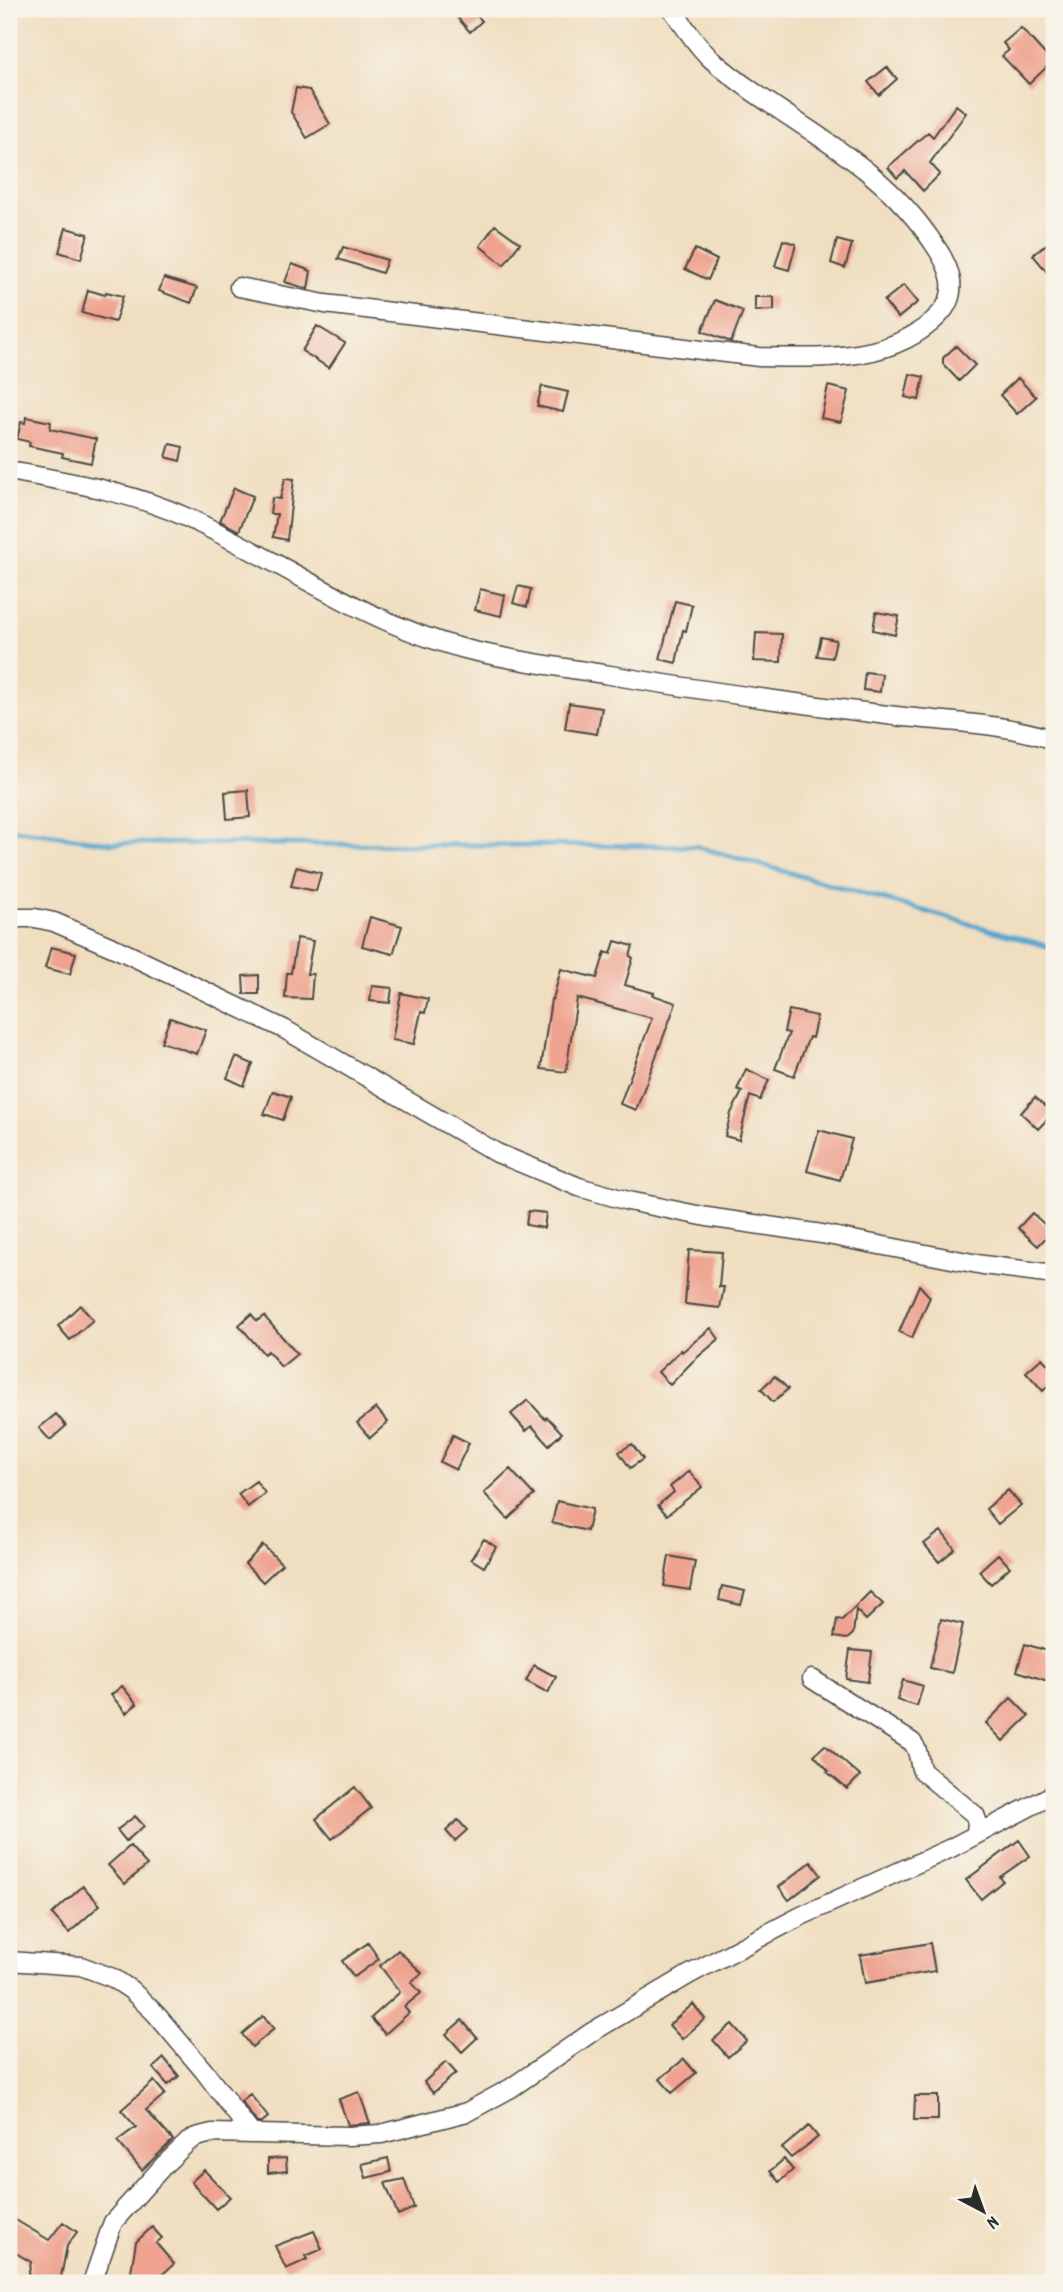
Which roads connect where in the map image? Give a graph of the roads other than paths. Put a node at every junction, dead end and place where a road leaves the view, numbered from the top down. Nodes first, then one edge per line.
1 (672, 9) edge
2 (239, 287) dead end
3 (9, 471) edge
4 (1054, 740) edge
5 (9, 918) edge
6 (1054, 1274) edge
7 (812, 1679) dead end
8 (1054, 1794) edge
9 (976, 1834) junction
10 (9, 1961) edge
11 (251, 2133) junction
12 (92, 2283) edge

1 - 2 street
3 - 4 street
5 - 6 street
7 - 9 street
8 - 9 street
9 - 11 street
10 - 11 street
11 - 12 street

